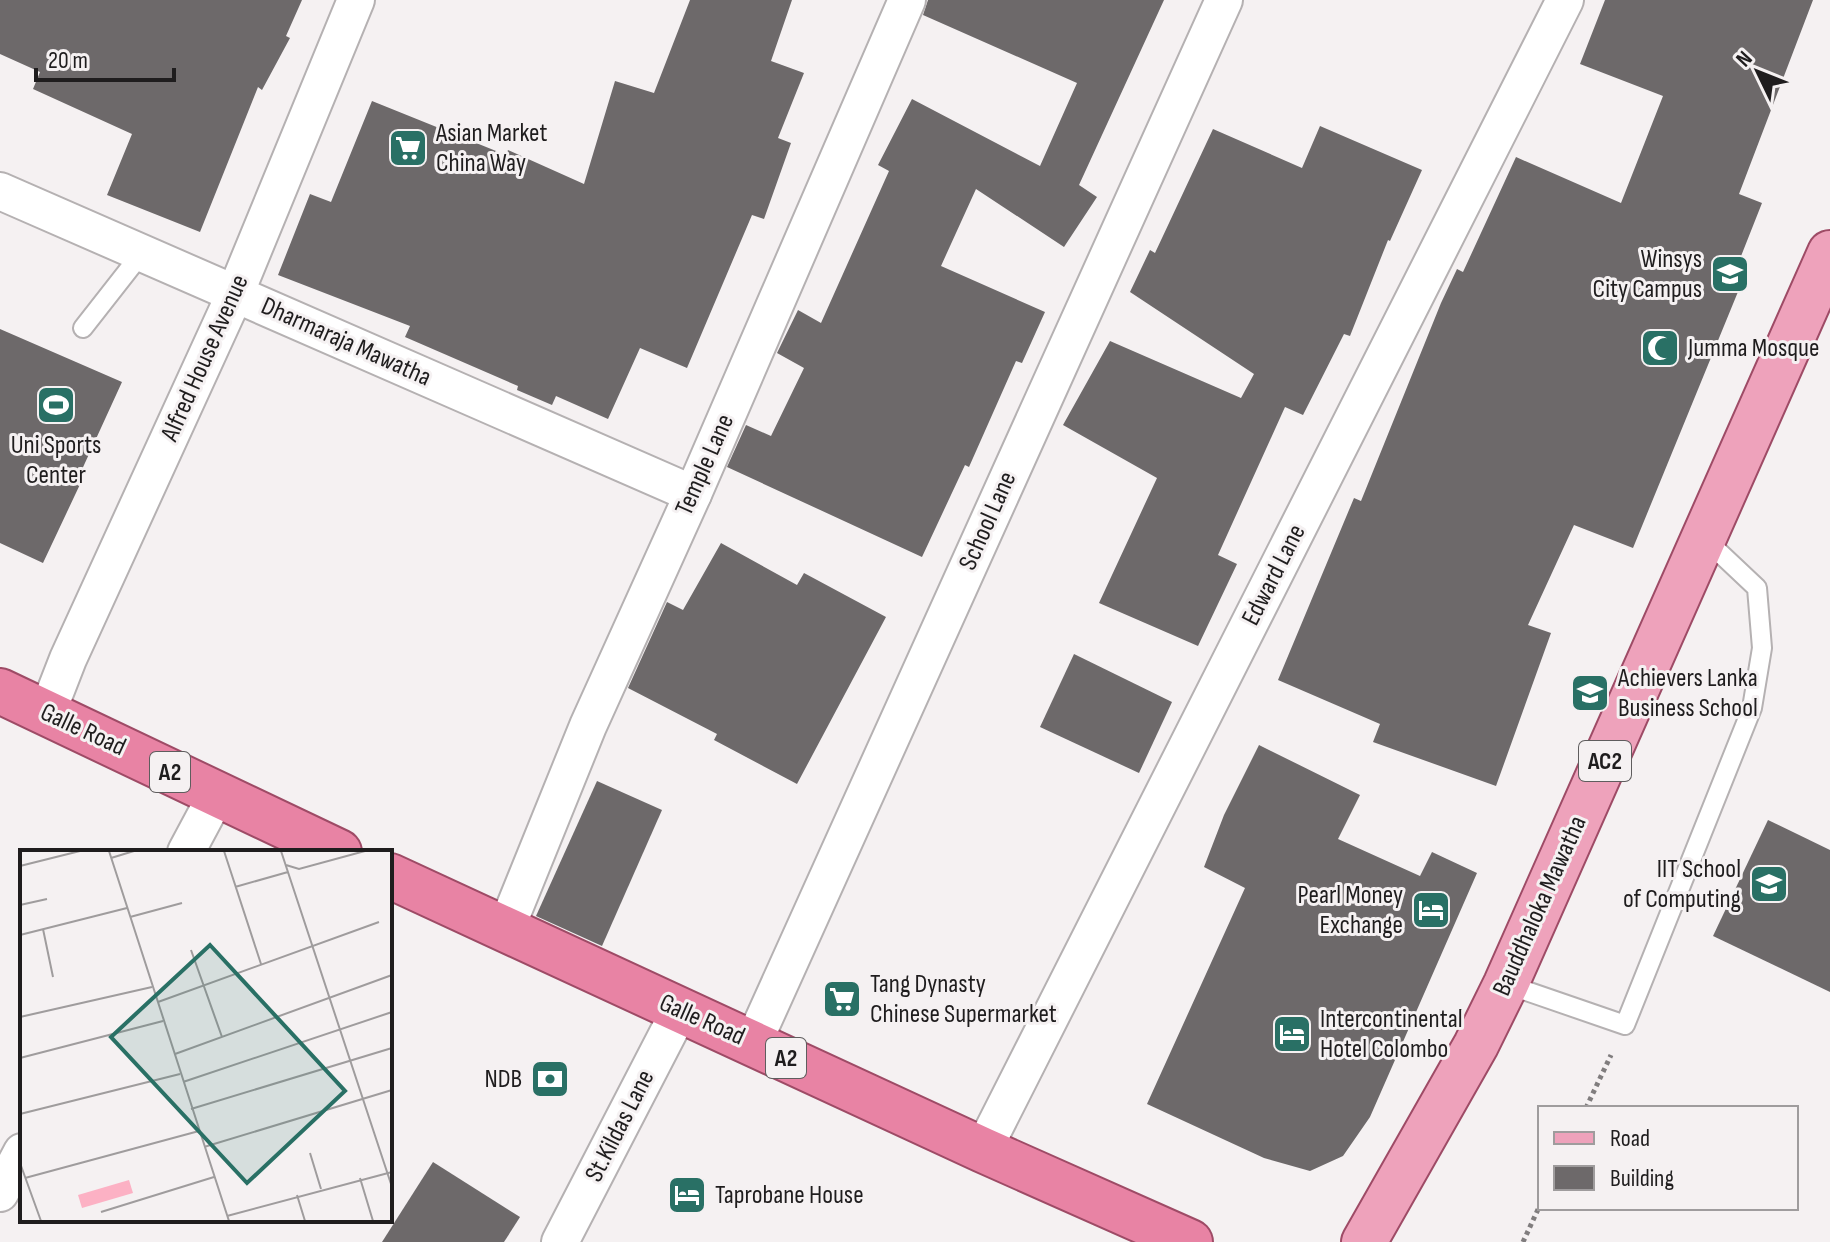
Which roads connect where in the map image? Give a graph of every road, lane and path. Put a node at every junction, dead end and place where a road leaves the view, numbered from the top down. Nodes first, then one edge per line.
1 (356, 0) edge
2 (907, 0) edge
3 (1224, 0) edge
4 (1565, 0) edge
5 (0, 191) edge
6 (1830, 253) edge
7 (141, 254) junction
8 (235, 294) junction
9 (83, 328) dead end
10 (693, 494) junction
11 (1705, 539) junction
12 (0, 691) edge
13 (47, 713) junction
14 (217, 794) junction
15 (187, 850) edge
16 (335, 850) edge
17 (392, 877) edge
18 (505, 931) junction
19 (1506, 984) junction
20 (680, 1010) junction
21 (1625, 1025) junction
22 (753, 1043) junction
23 (1587, 1106) edge
24 (983, 1150) junction
25 (20, 1156) edge
26 (0, 1193) edge
27 (1538, 1209) edge
28 (1185, 1241) edge
29 (560, 1242) edge
30 (1364, 1242) edge
31 (1523, 1242) edge

1 - 8 street, Alfred House Avenue
2 - 10 street, Temple Lane
3 - 22 street, School Lane
4 - 24 street, Edward Lane
5 - 7 street, Dharmaraja Mawatha
6 - 11 main road, Bauddhaloka Mawatha / AC2
7 - 8 street, Dharmaraja Mawatha
7 - 9 lane
8 - 10 street, Dharmaraja Mawatha
8 - 13 street, Alfred House Avenue
10 - 18 street, Temple Lane
11 - 19 main road, Bauddhaloka Mawatha / AC2
11 - 21 lane
12 - 13 highway, Galle Road / A2
13 - 14 highway, Galle Road / A2
14 - 15 street
14 - 16 highway, Galle Road / A2
17 - 18 highway, Galle Road / A2
18 - 20 highway, Galle Road / A2
19 - 21 lane
19 - 30 main road, Bauddhaloka Mawatha / AC2
20 - 22 highway, Galle Road / A2
20 - 29 street, St.Kildas Lane
21 - 23 path
22 - 24 highway, Galle Road / A2
24 - 28 highway, Galle Road / A2
25 - 26 street
27 - 31 path

